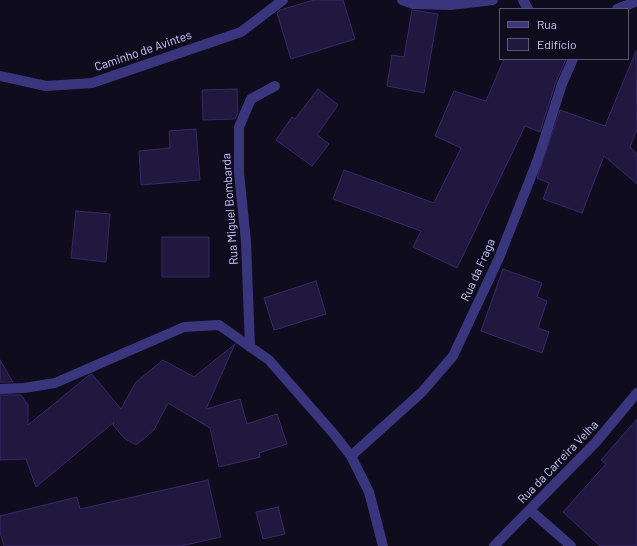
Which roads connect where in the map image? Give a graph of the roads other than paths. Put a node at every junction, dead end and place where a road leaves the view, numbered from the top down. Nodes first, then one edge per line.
1 (283, 0) edge
2 (402, 0) edge
3 (493, 0) edge
4 (637, 1) edge
5 (620, 8) edge
6 (573, 60) edge
7 (0, 76) edge
8 (275, 86) dead end
9 (250, 347) junction
10 (0, 389) edge
11 (637, 393) edge
12 (351, 456) junction
13 (530, 510) junction
14 (383, 546) edge
15 (494, 546) edge
16 (571, 546) edge

1 - 7 street, Caminho de Avintes
2 - 3 street
4 - 5 street
6 - 12 street, Rua da Fraga
8 - 9 street, Rua Miguel Bombarda
9 - 10 street
9 - 12 street
11 - 13 street, Rua da Carreira Velha
12 - 14 street
13 - 15 street, Rua da Carreira Velha
13 - 16 street

